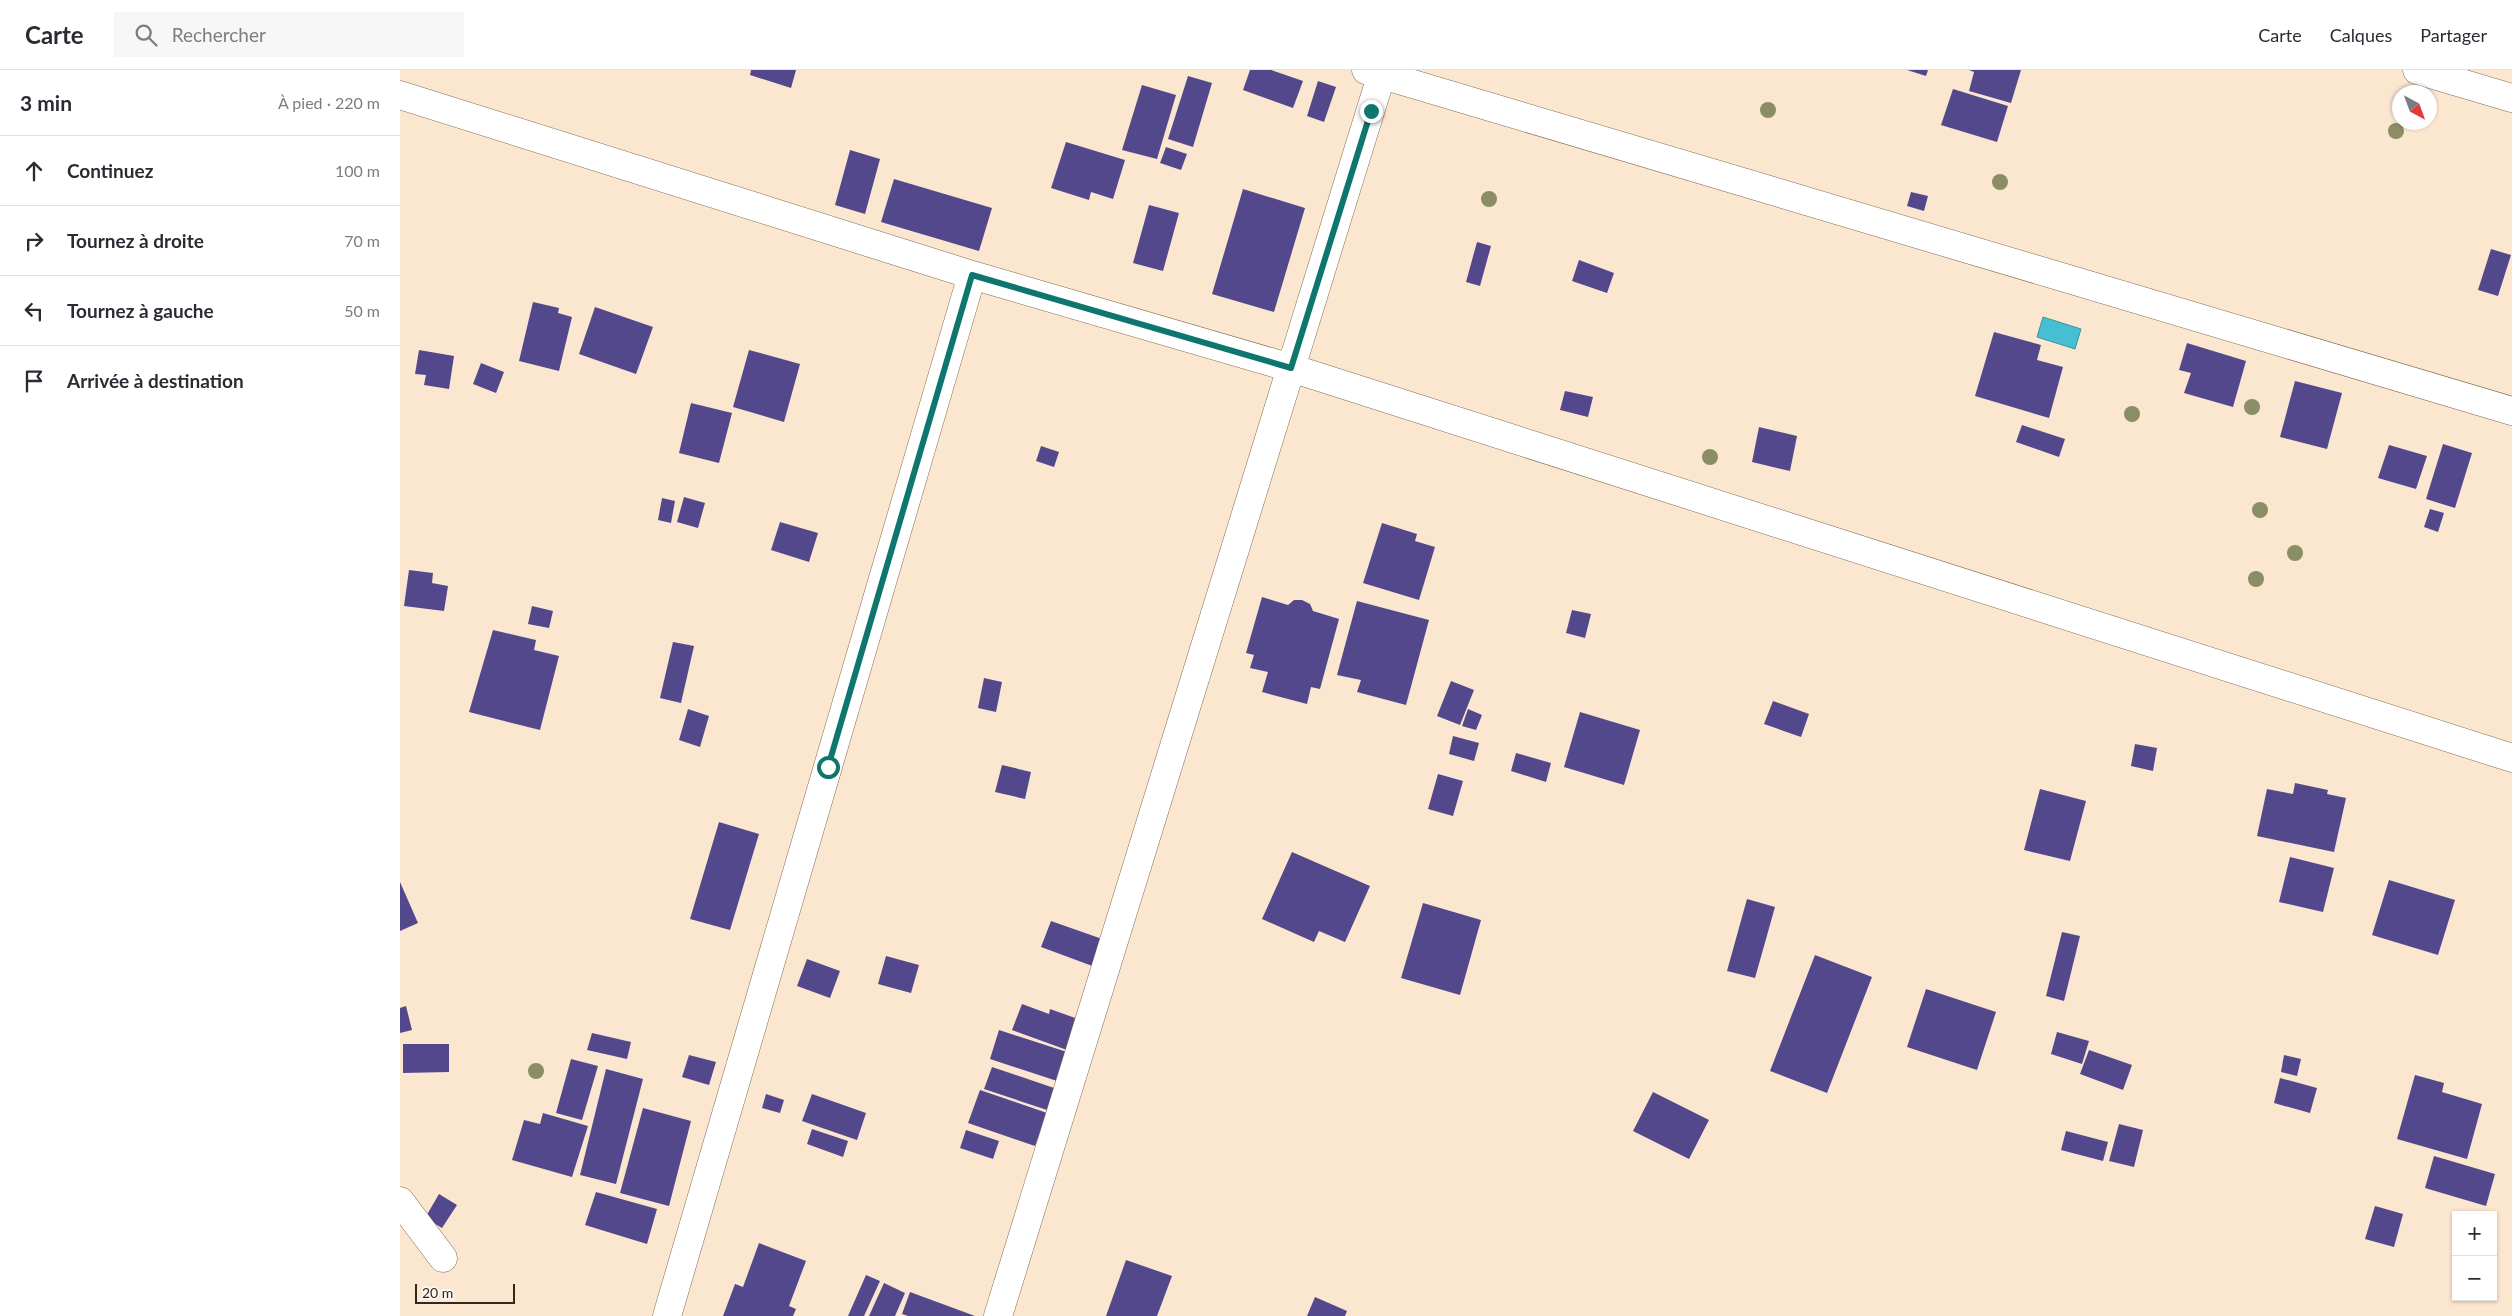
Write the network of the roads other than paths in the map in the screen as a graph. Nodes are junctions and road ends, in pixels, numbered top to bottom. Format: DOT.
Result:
graph roads {
  1 [pos="2417,70"];
  2 [pos="1376,72"];
  3 [pos="400,95"];
  4 [pos="2512,98"];
  5 [pos="972,275"];
  6 [pos="1291,368"];
  7 [pos="2512,411"];
  8 [pos="2512,758"];
  9 [pos="400,1201"];
  10 [pos="443,1258"];
  11 [pos="667,1316"];
  12 [pos="998,1316"];
  1 -- 4 [label="street"];
  2 -- 6 [label="street"];
  2 -- 7 [label="street"];
  3 -- 5 [label="street"];
  5 -- 6 [label="street"];
  5 -- 11 [label="street"];
  6 -- 8 [label="street"];
  6 -- 12 [label="street"];
  9 -- 10 [label="street"];
}
